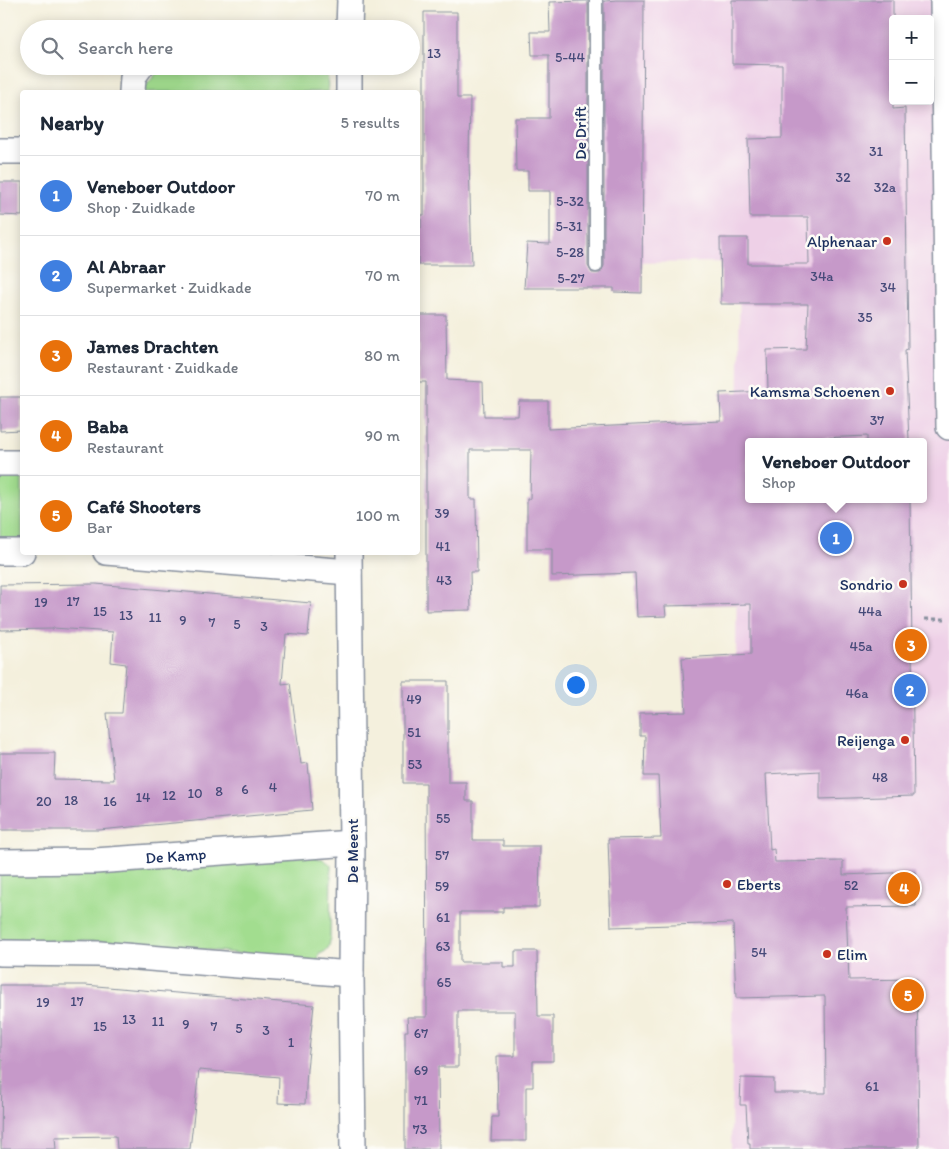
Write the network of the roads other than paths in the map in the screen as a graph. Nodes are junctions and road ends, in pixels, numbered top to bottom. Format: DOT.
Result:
graph roads {
  1 [pos="350,0"];
  2 [pos="596,0"];
  3 [pos="943,0"];
  4 [pos="349,20"];
  5 [pos="134,75"];
  6 [pos="349,75"];
  7 [pos="132,90"];
  8 [pos="350,90"];
  9 [pos="0,150"];
  10 [pos="20,151"];
  11 [pos="596,266"];
  12 [pos="949,427"];
  13 [pos="0,463"];
  14 [pos="20,463"];
  15 [pos="0,552"];
  16 [pos="20,552"];
  17 [pos="179,555"];
  18 [pos="349,562"];
  19 [pos="352,843"];
  20 [pos="0,862"];
  21 [pos="0,953"];
  22 [pos="351,974"];
  23 [pos="353,1149"];
  1 -- 4 [label="street"];
  2 -- 11 [label="lane, De Drift"];
  3 -- 12 [label="street"];
  5 -- 7 [label="street"];
  6 -- 8 [label="street"];
  9 -- 10 [label="street"];
  13 -- 14 [label="street"];
  15 -- 16 [label="street"];
  17 -- 18 [label="street"];
  18 -- 19 [label="street, De Meent"];
  19 -- 20 [label="street, De Kamp"];
  19 -- 22 [label="street, De Meent"];
  21 -- 22 [label="street"];
  22 -- 23 [label="street, De Meent"];
}
